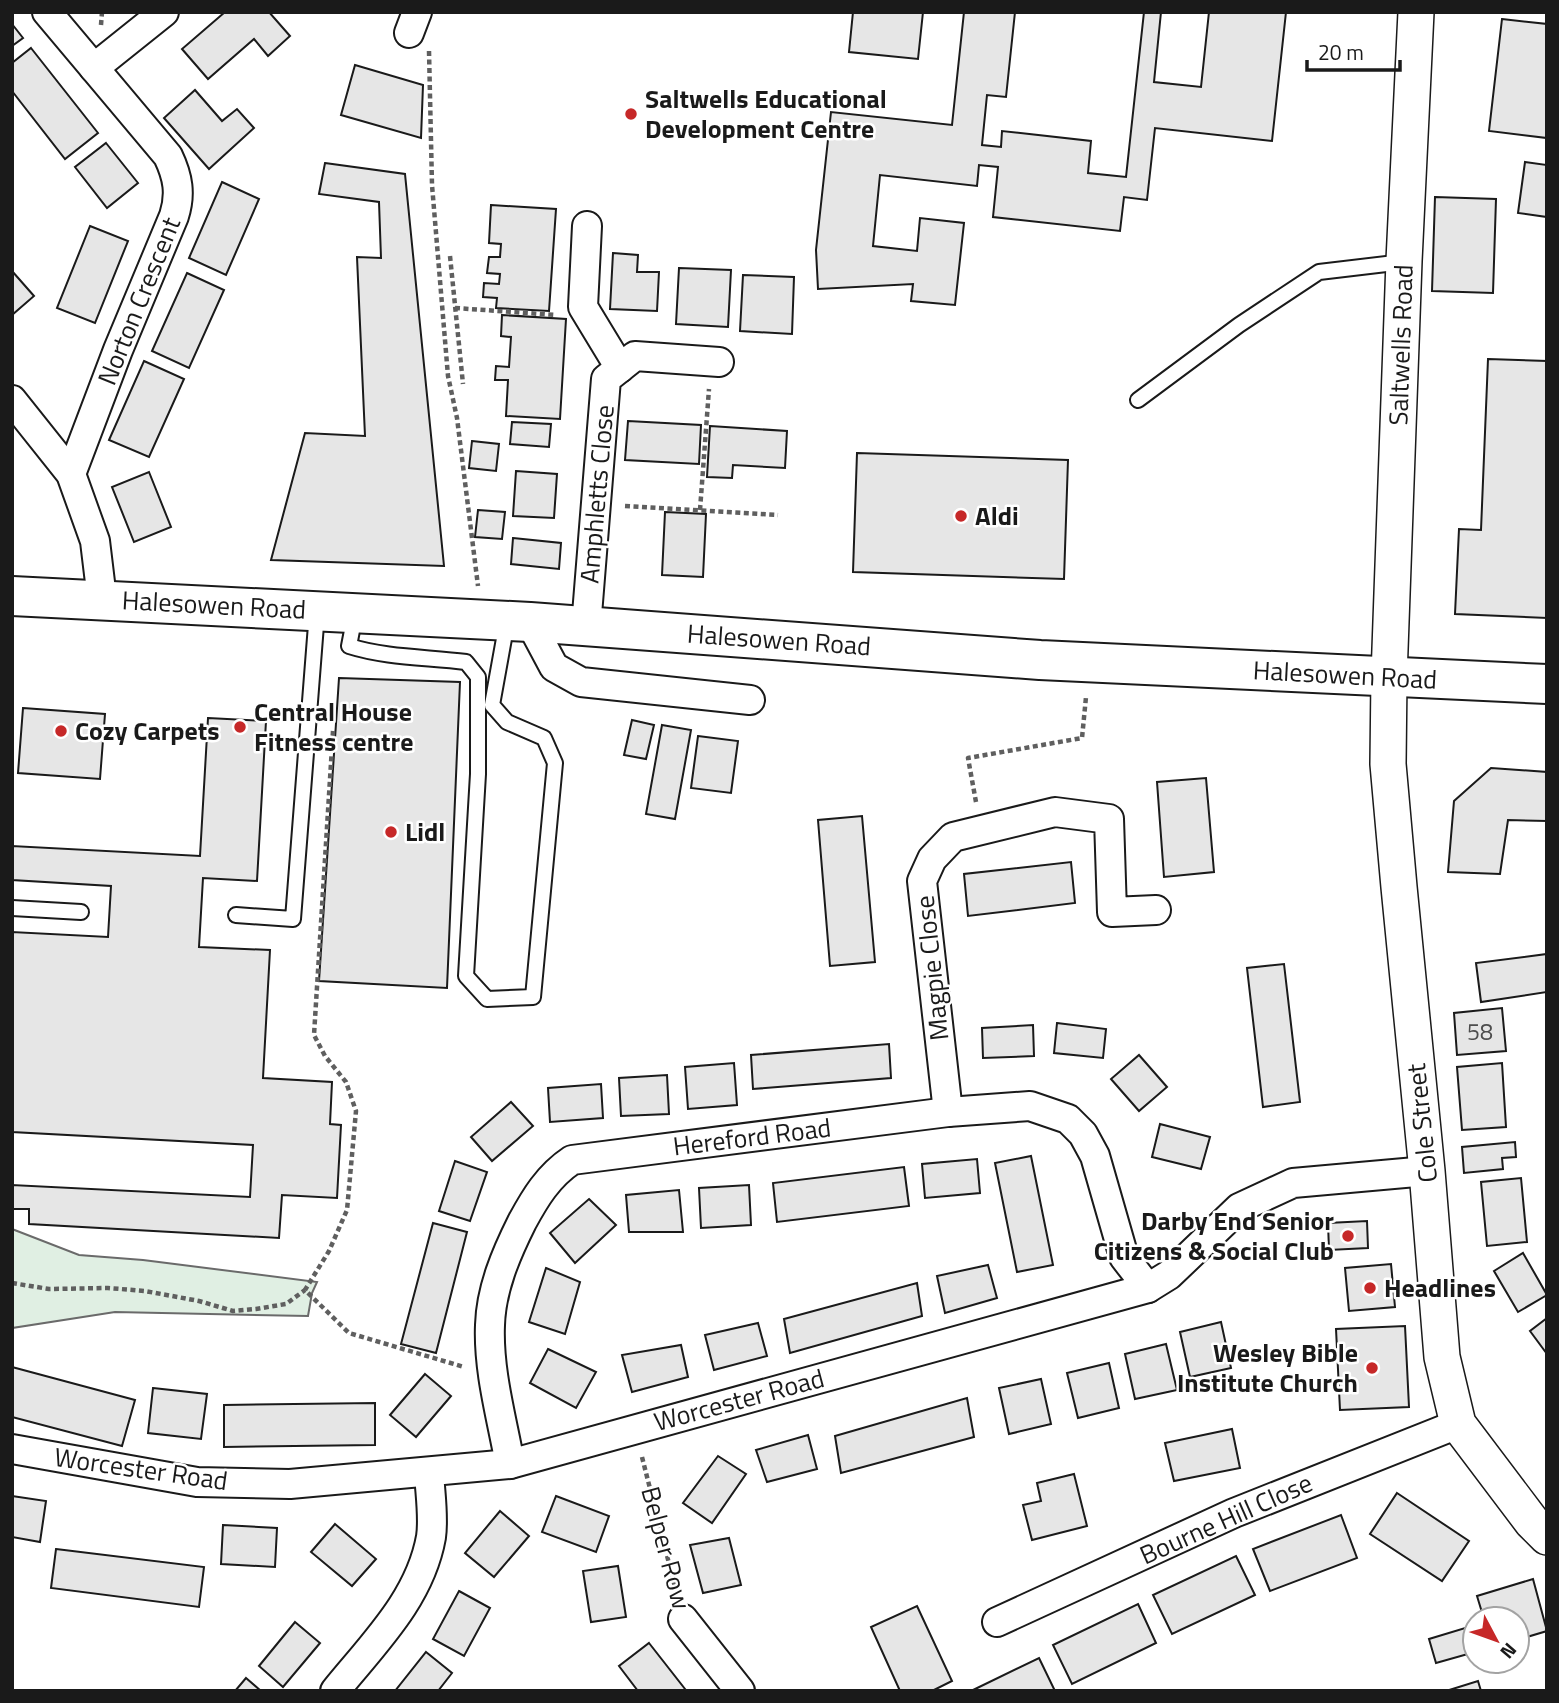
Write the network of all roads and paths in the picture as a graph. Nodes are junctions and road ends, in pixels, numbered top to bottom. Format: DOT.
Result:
graph roads {
  1 [pos="47,12"];
  2 [pos="164,12"];
  3 [pos="1416,12"];
  4 [pos="414,18"];
  5 [pos="94,68"];
  6 [pos="587,226"];
  7 [pos="450,256"];
  8 [pos="1404,261"];
  9 [pos="455,308"];
  10 [pos="590,317"];
  11 [pos="715,362"];
  12 [pos="620,368"];
  13 [pos="463,384"];
  14 [pos="12,400"];
  15 [pos="1138,400"];
  16 [pos="71,474"];
  17 [pos="596,505"];
  18 [pos="700,510"];
  19 [pos="778,515"];
  20 [pos="12,596"];
  21 [pos="102,599"];
  22 [pos="317,610"];
  23 [pos="356,612"];
  24 [pos="509,621"];
  25 [pos="586,627"];
  26 [pos="1091,662"];
  27 [pos="1389,677"];
  28 [pos="1547,684"];
  29 [pos="750,700"];
  30 [pos="334,721"];
  31 [pos="981,830"];
  32 [pos="12,908"];
  33 [pos="1156,910"];
  34 [pos="80,912"];
  35 [pos="236,915"];
  36 [pos="948,1112"];
  37 [pos="1427,1171"];
  38 [pos="12,1283"];
  39 [pos="1147,1288"];
  40 [pos="305,1290"];
  41 [pos="494,1376"];
  42 [pos="1458,1423"];
  43 [pos="635,1429"];
  44 [pos="12,1450"];
  45 [pos="510,1464"];
  46 [pos="429,1472"];
  47 [pos="1547,1537"];
  48 [pos="683,1619"];
  49 [pos="997,1622"];
  50 [pos="335,1691"];
  51 [pos="740,1691"];
  1 -- 5 [label="street, Norton Crescent"];
  2 -- 5 [label="street"];
  3 -- 8 [label="street, Saltwells Road"];
  4 -- 24 [label="path"];
  5 -- 16 [label="street, Norton Crescent"];
  6 -- 10 [label="street, Amphletts Close"];
  7 -- 9 [label="path"];
  8 -- 15 [label="lane"];
  8 -- 27 [label="street, Saltwells Road"];
  9 -- 10 [label="path"];
  9 -- 13 [label="path"];
  10 -- 12 [label="street, Amphletts Close"];
  11 -- 12 [label="street, Amphletts Close"];
  11 -- 18 [label="path"];
  12 -- 17 [label="street, Amphletts Close"];
  14 -- 16 [label="street"];
  16 -- 21 [label="street"];
  17 -- 18 [label="path"];
  17 -- 25 [label="street, Amphletts Close"];
  18 -- 19 [label="path"];
  20 -- 21 [label="main road, Halesowen Road"];
  21 -- 22 [label="main road, Halesowen Road"];
  22 -- 23 [label="main road, Halesowen Road"];
  22 -- 35 [label="lane"];
  23 -- 24 [label="main road, Halesowen Road"];
  23 -- 24 [label="lane"];
  24 -- 25 [label="main road, Halesowen Road"];
  24 -- 29 [label="street"];
  25 -- 26 [label="main road, Halesowen Road"];
  26 -- 27 [label="main road, Halesowen Road"];
  26 -- 31 [label="path"];
  27 -- 28 [label="main road, Halesowen Road"];
  27 -- 37 [label="street, Cole Street"];
  30 -- 40 [label="path"];
  31 -- 33 [label="street, Magpie Close"];
  31 -- 36 [label="street, Magpie Close"];
  32 -- 34 [label="lane"];
  36 -- 39 [label="street, Hereford Road"];
  36 -- 41 [label="street, Hereford Road"];
  37 -- 39 [label="street, Worcester Road"];
  37 -- 42 [label="street, Cole Street"];
  38 -- 40 [label="path"];
  39 -- 43 [label="street, Worcester Road"];
  40 -- 41 [label="path"];
  41 -- 45 [label="street, Hereford Road"];
  42 -- 47 [label="street, Cole Street"];
  42 -- 49 [label="street, Bourne Hill Close"];
  43 -- 45 [label="street, Worcester Road"];
  43 -- 48 [label="path, Belper Row"];
  44 -- 46 [label="street, Worcester Road"];
  45 -- 46 [label="street, Worcester Road"];
  46 -- 50 [label="street"];
  48 -- 51 [label="street, Belper Row"];
}
